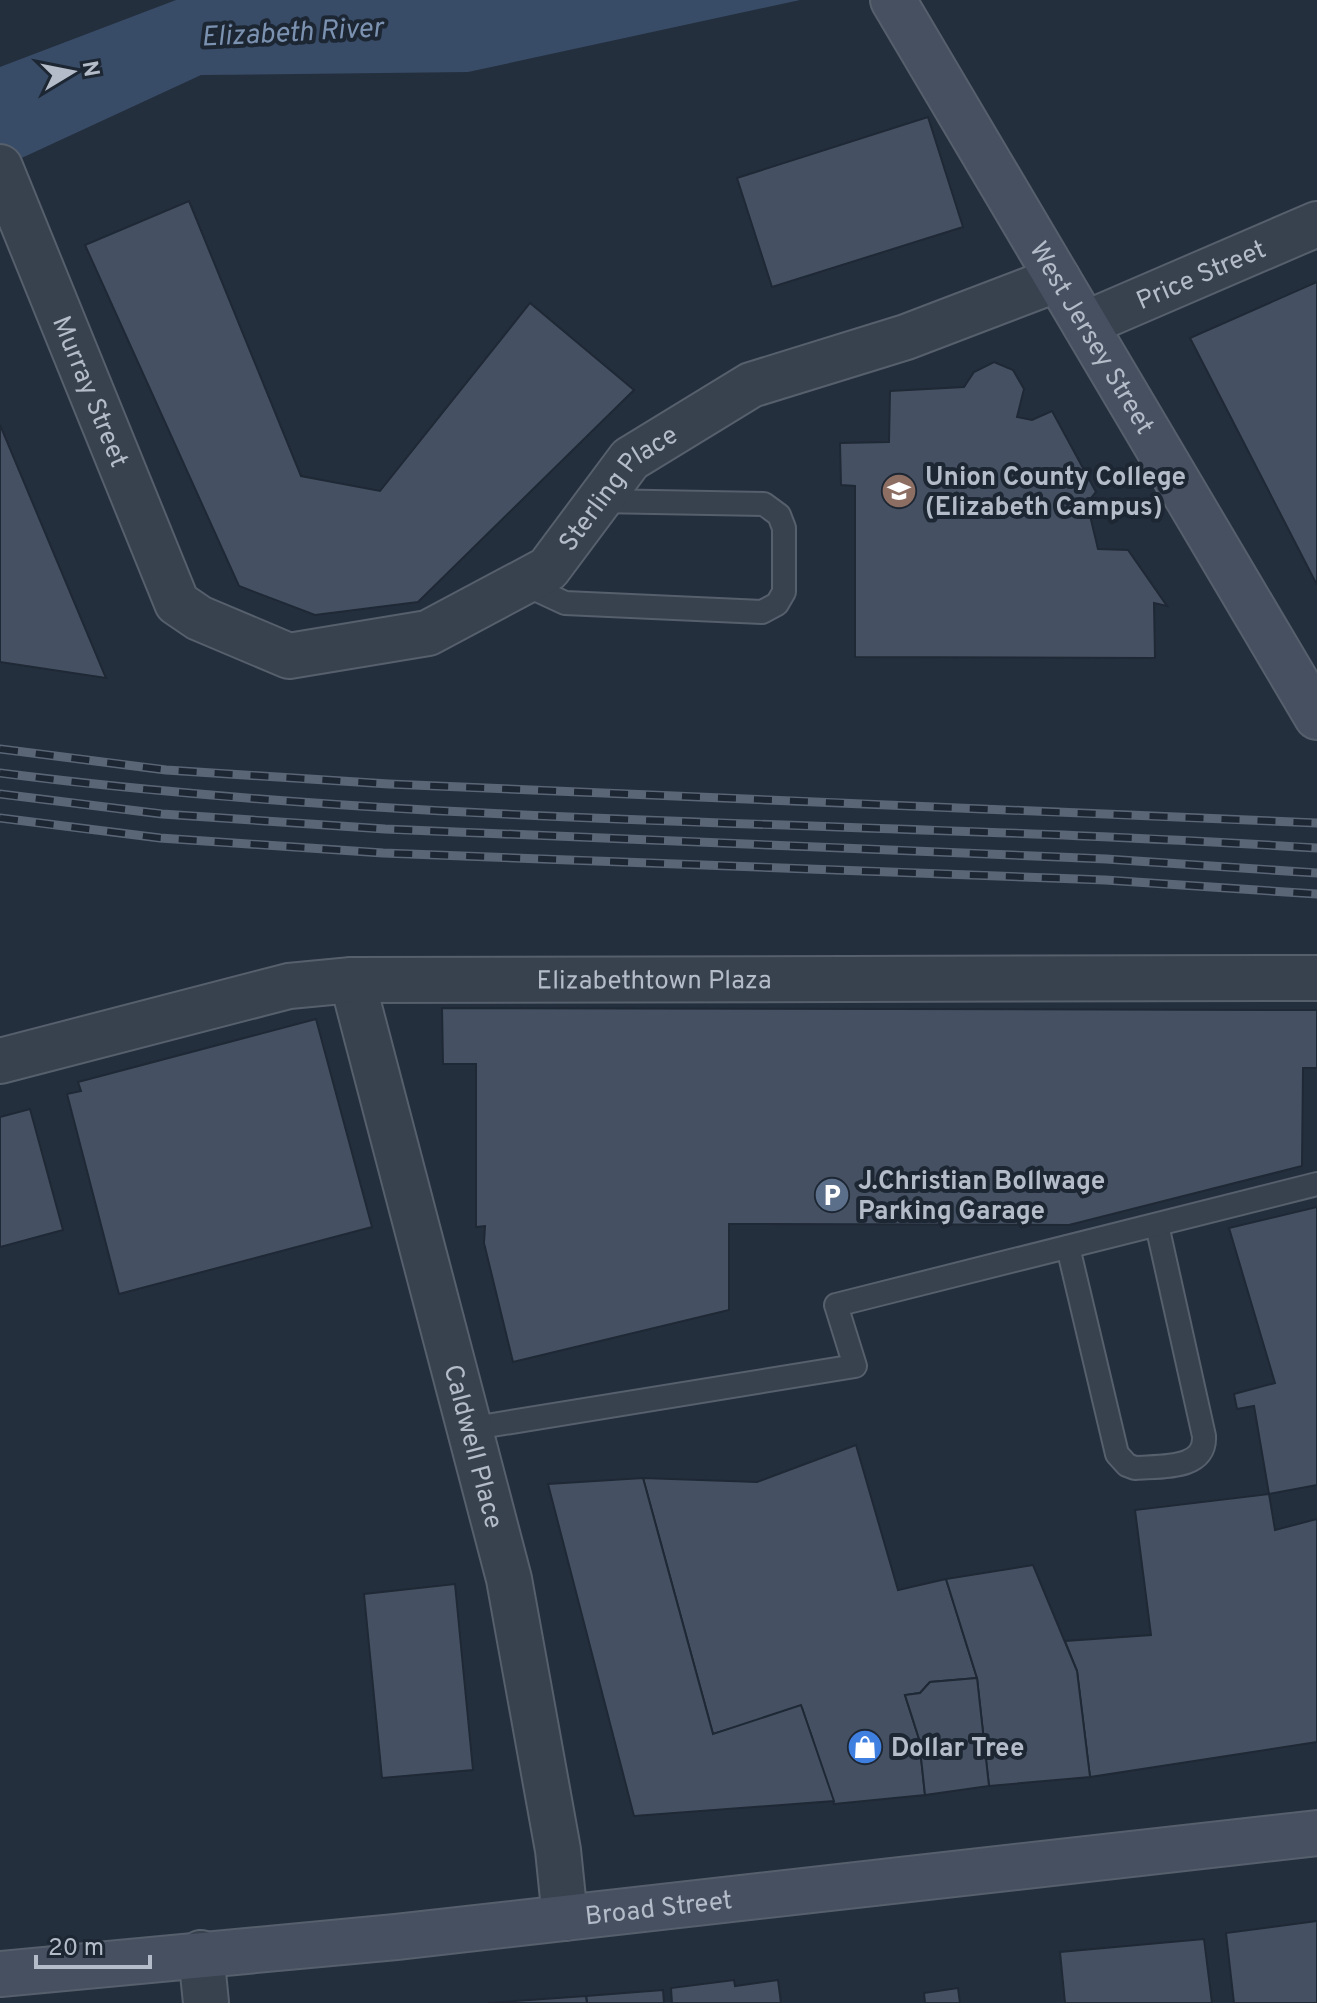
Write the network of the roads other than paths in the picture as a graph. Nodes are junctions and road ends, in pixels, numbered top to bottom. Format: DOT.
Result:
graph roads {
  1 [pos="893,0"];
  2 [pos="1,168"];
  3 [pos="1317,224"];
  4 [pos="1058,279"];
  5 [pos="1085,324"];
  6 [pos="599,501"];
  7 [pos="522,583"];
  8 [pos="188,610"];
  9 [pos="1317,717"];
  10 [pos="1317,978"];
  11 [pos="352,980"];
  12 [pos="0,1061"];
  13 [pos="1317,1184"];
  14 [pos="1157,1225"];
  15 [pos="1068,1247"];
  16 [pos="468,1429"];
  17 [pos="1317,1833"];
  18 [pos="565,1918"];
  19 [pos="201,1953"];
  20 [pos="0,1974"];
  21 [pos="206,2003"];
  1 -- 4 [label="street, West Jersey Street"];
  2 -- 8 [label="street, Murray Street"];
  3 -- 5 [label="street, Price Street"];
  4 -- 5 [label="street, West Jersey Street"];
  4 -- 6 [label="street, Sterling Place"];
  5 -- 9 [label="street, West Jersey Street"];
  6 -- 7 [label="street, Sterling Place"];
  6 -- 7 [label="lane"];
  7 -- 8 [label="street, Sterling Place"];
  10 -- 11 [label="street, Elizabethtown Plaza"];
  11 -- 12 [label="street, Elizabethtown Plaza"];
  11 -- 16 [label="street, Caldwell Place"];
  13 -- 14 [label="lane"];
  14 -- 15 [label="lane"];
  14 -- 15 [label="lane"];
  15 -- 16 [label="lane"];
  16 -- 18 [label="street, Caldwell Place"];
  17 -- 18 [label="street, Broad Street"];
  18 -- 19 [label="street, Broad Street"];
  19 -- 20 [label="street, Broad Street"];
  19 -- 21 [label="street"];
}
